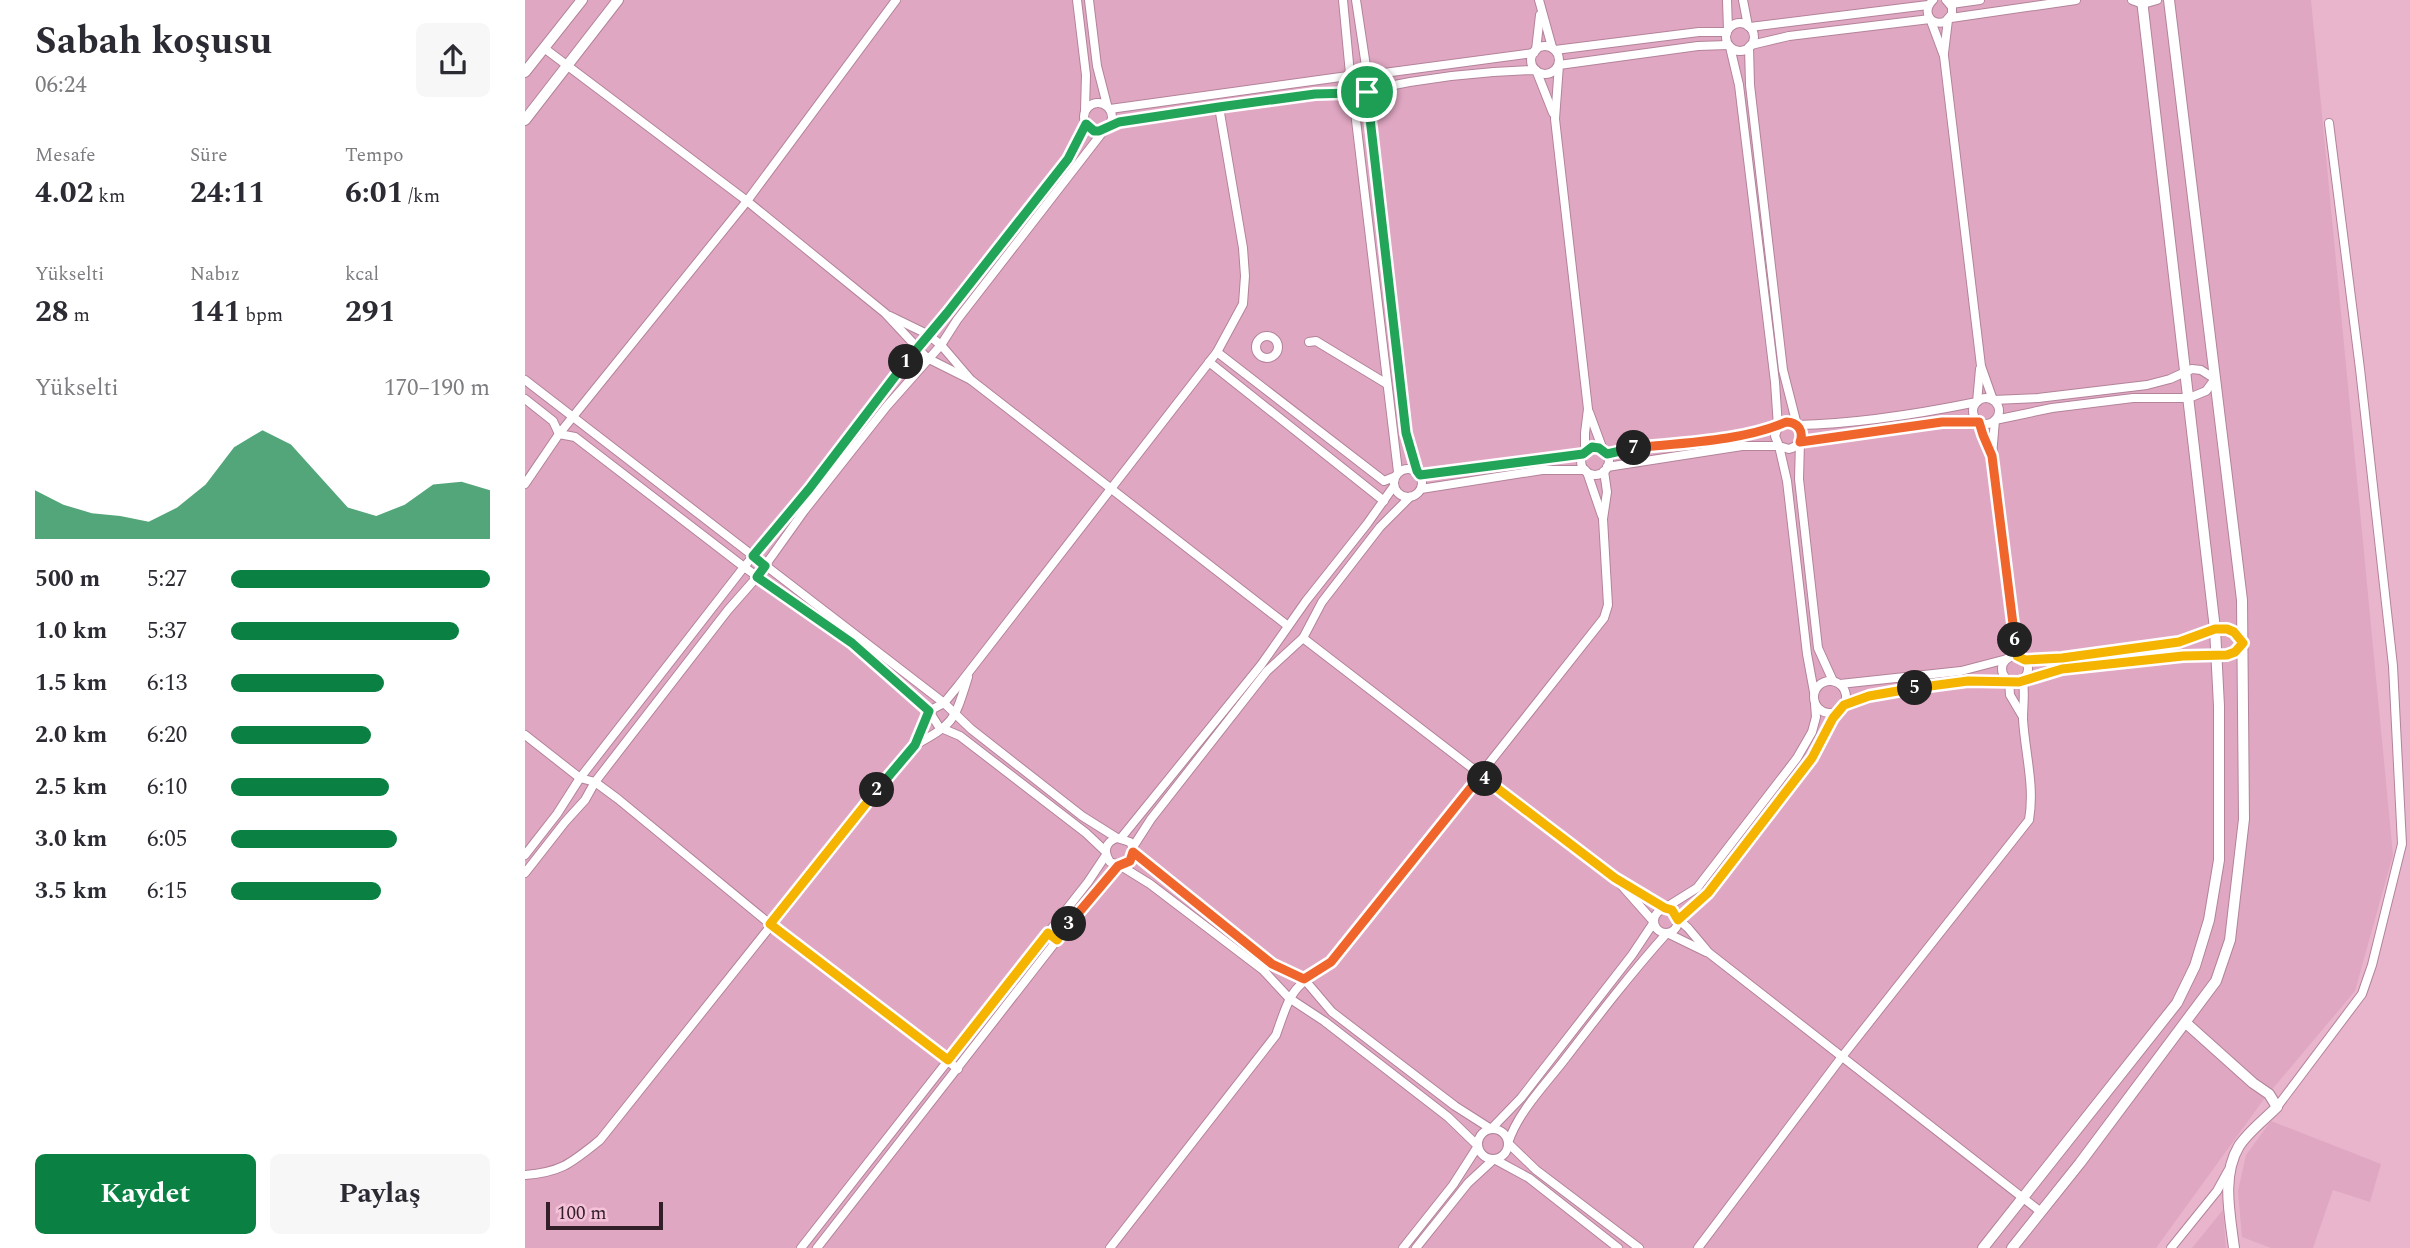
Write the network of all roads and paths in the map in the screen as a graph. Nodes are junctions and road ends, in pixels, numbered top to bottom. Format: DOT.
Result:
graph roads {
  1 [pos="582,0"];
  2 [pos="618,0"];
  3 [pos="896,0"];
  4 [pos="1077,0"];
  5 [pos="1089,0"];
  6 [pos="1343,0"];
  7 [pos="1356,0"];
  8 [pos="1539,0"];
  9 [pos="1727,0"];
  10 [pos="1743,0"];
  11 [pos="1979,0"];
  12 [pos="2076,0"];
  13 [pos="2157,0"];
  14 [pos="2169,0"];
  15 [pos="1948,1"];
  16 [pos="2139,1"];
  17 [pos="1930,2"];
  18 [pos="1540,12"];
  19 [pos="1949,19"];
  20 [pos="1931,20"];
  21 [pos="1749,27"];
  22 [pos="1727,30"];
  23 [pos="1729,46"];
  24 [pos="1750,46"];
  25 [pos="544,48"];
  26 [pos="1554,49"];
  27 [pos="1535,51"];
  28 [pos="1944,55"];
  29 [pos="1559,65"];
  30 [pos="567,66"];
  31 [pos="1536,70"];
  32 [pos="525,72"];
  33 [pos="1368,74"];
  34 [pos="1349,75"];
  35 [pos="1369,91"];
  36 [pos="1352,94"];
  37 [pos="1109,107"];
  38 [pos="1219,107"];
  39 [pos="1753,109"];
  40 [pos="1085,110"];
  41 [pos="1742,110"];
  42 [pos="1555,119"];
  43 [pos="525,120"];
  44 [pos="2329,123"];
  45 [pos="1086,124"];
  46 [pos="1107,128"];
  47 [pos="1762,189"];
  48 [pos="1752,190"];
  49 [pos="1379,197"];
  50 [pos="1366,199"];
  51 [pos="747,201"];
  52 [pos="1770,257"];
  53 [pos="1760,259"];
  54 [pos="885,313"];
  55 [pos="927,334"];
  56 [pos="1309,342"];
  57 [pos="941,345"];
  58 [pos="917,346"];
  59 [pos="1217,352"];
  60 [pos="927,358"];
  61 [pos="1778,361"];
  62 [pos="1209,362"];
  63 [pos="1981,366"];
  64 [pos="2186,371"];
  65 [pos="2215,379"];
  66 [pos="525,380"];
  67 [pos="971,380"];
  68 [pos="1387,384"];
  69 [pos="525,398"];
  70 [pos="2189,398"];
  71 [pos="1993,400"];
  72 [pos="1977,402"];
  73 [pos="1588,410"];
  74 [pos="575,417"];
  75 [pos="1995,420"];
  76 [pos="1979,422"];
  77 [pos="1797,425"];
  78 [pos="1778,427"];
  79 [pos="559,434"];
  80 [pos="1800,442"];
  81 [pos="1779,446"];
  82 [pos="1605,452"];
  83 [pos="1584,453"];
  84 [pos="1992,456"];
  85 [pos="1605,469"];
  86 [pos="1586,471"];
  87 [pos="1418,473"];
  88 [pos="1395,478"];
  89 [pos="525,484"];
  90 [pos="660,486"];
  91 [pos="1111,489"];
  92 [pos="1421,489"];
  93 [pos="653,495"];
  94 [pos="1410,497"];
  95 [pos="1384,501"];
  96 [pos="1603,519"];
  97 [pos="753,556"];
  98 [pos="765,566"];
  99 [pos="744,567"];
  100 [pos="757,577"];
  101 [pos="1288,626"];
  102 [pos="2215,629"];
  103 [pos="1303,638"];
  104 [pos="2243,643"];
  105 [pos="2217,656"];
  106 [pos="2021,658"];
  107 [pos="2007,659"];
  108 [pos="969,672"];
  109 [pos="1898,677"];
  110 [pos="2023,680"];
  111 [pos="2009,681"];
  112 [pos="1836,682"];
  113 [pos="1899,690"];
  114 [pos="1814,692"];
  115 [pos="944,703"];
  116 [pos="1815,704"];
  117 [pos="1842,707"];
  118 [pos="929,711"];
  119 [pos="1223,711"];
  120 [pos="956,714"];
  121 [pos="1231,717"];
  122 [pos="2023,718"];
  123 [pos="944,729"];
  124 [pos="525,734"];
  125 [pos="915,745"];
  126 [pos="1024,770"];
  127 [pos="1481,775"];
  128 [pos="580,778"];
  129 [pos="1017,780"];
  130 [pos="595,782"];
  131 [pos="1119,838"];
  132 [pos="1133,850"];
  133 [pos="1105,853"];
  134 [pos="525,855"];
  135 [pos="1120,866"];
  136 [pos="525,873"];
  137 [pos="1615,878"];
  138 [pos="1665,908"];
  139 [pos="1678,920"];
  140 [pos="1654,922"];
  141 [pos="770,924"];
  142 [pos="1048,933"];
  143 [pos="1667,933"];
  144 [pos="1057,940"];
  145 [pos="1709,953"];
  146 [pos="1304,979"];
  147 [pos="1289,998"];
  148 [pos="2186,1023"];
  149 [pos="1841,1058"];
  150 [pos="948,1060"];
  151 [pos="958,1069"];
  152 [pos="2277,1107"];
  153 [pos="1491,1129"];
  154 [pos="1508,1143"];
  155 [pos="1478,1146"];
  156 [pos="1494,1159"];
  157 [pos="2231,1165"];
  158 [pos="525,1175"];
  159 [pos="2023,1197"];
  160 [pos="2041,1212"];
  161 [pos="809,1238"];
  162 [pos="819,1247"];
  163 [pos="801,1248"];
  164 [pos="1110,1248"];
  165 [pos="1403,1248"];
  166 [pos="1416,1248"];
  167 [pos="1618,1248"];
  168 [pos="1639,1248"];
  169 [pos="1698,1248"];
  170 [pos="1983,1248"];
  171 [pos="2013,1248"];
  172 [pos="2171,1248"];
  173 [pos="2234,1248"];
  1 -- 25 [label="street"];
  2 -- 30 [label="street"];
  3 -- 51 [label="street"];
  4 -- 40 [label="street"];
  5 -- 37 [label="street"];
  6 -- 34 [label="street"];
  7 -- 33 [label="street"];
  8 -- 18 [label="street"];
  9 -- 22 [label="street"];
  10 -- 21 [label="street"];
  11 -- 15 [label="street"];
  12 -- 19 [label="street"];
  13 -- 16 [label="street"];
  14 -- 65 [label="street"];
  15 -- 19 [label="street"];
  16 -- 64 [label="street"];
  17 -- 20 [label="street"];
  17 -- 21 [label="street"];
  18 -- 26 [label="street"];
  18 -- 27 [label="street"];
  19 -- 20 [label="street"];
  19 -- 28 [label="street"];
  20 -- 24 [label="street"];
  20 -- 28 [label="street"];
  21 -- 22 [label="street"];
  21 -- 24 [label="street"];
  22 -- 23 [label="street"];
  22 -- 26 [label="street"];
  23 -- 24 [label="street"];
  23 -- 29 [label="street"];
  23 -- 41 [label="street"];
  24 -- 39 [label="street"];
  25 -- 30 [label="street"];
  25 -- 32 [label="street"];
  26 -- 27 [label="street"];
  26 -- 29 [label="street"];
  27 -- 31 [label="street"];
  27 -- 33 [label="street"];
  28 -- 63 [label="street"];
  29 -- 31 [label="street"];
  29 -- 42 [label="street"];
  30 -- 43 [label="street"];
  30 -- 51 [label="street"];
  31 -- 35 [label="street"];
  31 -- 42 [label="street"];
  33 -- 34 [label="street"];
  33 -- 35 [label="street"];
  34 -- 36 [label="street"];
  34 -- 37 [label="street"];
  35 -- 36 [label="street"];
  35 -- 49 [label="street"];
  36 -- 38 [label="street"];
  36 -- 50 [label="street"];
  37 -- 40 [label="street"];
  37 -- 46 [label="street"];
  38 -- 46 [label="street"];
  38 -- 59 [label="street"];
  39 -- 41 [label="street"];
  39 -- 47 [label="street"];
  40 -- 45 [label="street"];
  41 -- 48 [label="street"];
  42 -- 73 [label="street"];
  44 -- 152 [label="street"];
  45 -- 46 [label="street"];
  45 -- 55 [label="street"];
  46 -- 57 [label="street"];
  47 -- 48 [label="street"];
  47 -- 52 [label="street"];
  48 -- 53 [label="street"];
  49 -- 50 [label="street"];
  49 -- 87 [label="street"];
  50 -- 68 [label="street"];
  51 -- 54 [label="street"];
  51 -- 74 [label="street"];
  52 -- 53 [label="street"];
  52 -- 61 [label="street"];
  53 -- 61 [label="street"];
  54 -- 55 [label="street"];
  54 -- 58 [label="street"];
  55 -- 57 [label="street"];
  55 -- 58 [label="street"];
  56 -- 68 [label="street"];
  57 -- 60 [label="street"];
  57 -- 67 [label="street"];
  58 -- 60 [label="street"];
  58 -- 97 [label="street"];
  59 -- 62 [label="street"];
  59 -- 88 [label="street"];
  60 -- 67 [label="street"];
  60 -- 98 [label="street"];
  61 -- 77 [label="street"];
  61 -- 78 [label="street"];
  62 -- 91 [label="street"];
  62 -- 95 [label="street"];
  63 -- 71 [label="street"];
  63 -- 72 [label="street"];
  64 -- 65 [label="street"];
  64 -- 70 [label="street"];
  64 -- 71 [label="street"];
  65 -- 70 [label="street"];
  65 -- 104 [label="street"];
  66 -- 74 [label="street"];
  67 -- 91 [label="street"];
  68 -- 88 [label="street"];
  69 -- 79 [label="street"];
  70 -- 75 [label="street"];
  70 -- 102 [label="street"];
  71 -- 72 [label="street"];
  71 -- 75 [label="street"];
  72 -- 76 [label="street"];
  72 -- 77 [label="street"];
  73 -- 82 [label="street"];
  73 -- 83 [label="street"];
  74 -- 79 [label="street"];
  74 -- 90 [label="street"];
  75 -- 76 [label="street"];
  75 -- 84 [label="street"];
  76 -- 80 [label="street"];
  76 -- 84 [label="street"];
  77 -- 78 [label="street"];
  77 -- 80 [label="street"];
  78 -- 81 [label="street"];
  78 -- 82 [label="street"];
  79 -- 89 [label="street"];
  79 -- 93 [label="street"];
  80 -- 81 [label="street"];
  80 -- 112 [label="street"];
  81 -- 85 [label="street"];
  81 -- 114 [label="street"];
  82 -- 83 [label="street"];
  82 -- 85 [label="street"];
  83 -- 86 [label="street"];
  83 -- 87 [label="street"];
  84 -- 106 [label="street"];
  85 -- 86 [label="street"];
  85 -- 96 [label="street"];
  86 -- 92 [label="street"];
  86 -- 96 [label="street"];
  87 -- 88 [label="street"];
  87 -- 92 [label="street"];
  88 -- 94 [label="street"];
  88 -- 95 [label="street"];
  90 -- 93 [label="street"];
  90 -- 97 [label="street"];
  91 -- 101 [label="street"];
  91 -- 108 [label="street"];
  92 -- 94 [label="street"];
  93 -- 99 [label="street"];
  94 -- 103 [label="street"];
  95 -- 101 [label="street"];
  96 -- 127 [label="street"];
  97 -- 98 [label="street"];
  97 -- 99 [label="street"];
  98 -- 100 [label="street"];
  98 -- 115 [label="street"];
  99 -- 100 [label="street"];
  99 -- 128 [label="street"];
  100 -- 118 [label="street"];
  100 -- 130 [label="street"];
  101 -- 119 [label="street"];
  102 -- 104 [label="street"];
  102 -- 105 [label="street"];
  102 -- 106 [label="street"];
  103 -- 121 [label="street"];
  103 -- 127 [label="street"];
  104 -- 105 [label="street"];
  104 -- 148 [label="street"];
  105 -- 110 [label="street"];
  105 -- 159 [label="street"];
  106 -- 107 [label="street"];
  106 -- 110 [label="street"];
  107 -- 109 [label="street"];
  107 -- 111 [label="street"];
  108 -- 115 [label="street"];
  108 -- 120 [label="street"];
  109 -- 112 [label="street"];
  109 -- 113 [label="street"];
  110 -- 111 [label="street"];
  110 -- 122 [label="street"];
  111 -- 113 [label="street"];
  111 -- 122 [label="street"];
  112 -- 114 [label="street"];
  112 -- 117 [label="street"];
  113 -- 117 [label="street"];
  114 -- 116 [label="street"];
  115 -- 118 [label="street"];
  115 -- 120 [label="street"];
  116 -- 117 [label="street"];
  116 -- 138 [label="street"];
  117 -- 139 [label="street"];
  118 -- 123 [label="street"];
  118 -- 125 [label="street"];
  119 -- 121 [label="street"];
  119 -- 131 [label="street"];
  120 -- 123 [label="street"];
  120 -- 126 [label="street"];
  121 -- 132 [label="street"];
  122 -- 149 [label="street"];
  123 -- 125 [label="street"];
  123 -- 129 [label="street"];
  124 -- 128 [label="street"];
  125 -- 141 [label="street"];
  126 -- 129 [label="street"];
  126 -- 131 [label="street"];
  127 -- 137 [label="street"];
  127 -- 146 [label="street"];
  128 -- 130 [label="street"];
  128 -- 134 [label="street"];
  129 -- 133 [label="street"];
  130 -- 136 [label="street"];
  130 -- 141 [label="street"];
  131 -- 132 [label="street"];
  131 -- 133 [label="street"];
  132 -- 135 [label="street"];
  132 -- 146 [label="street"];
  133 -- 135 [label="street"];
  133 -- 142 [label="street"];
  135 -- 144 [label="street"];
  135 -- 147 [label="street"];
  137 -- 138 [label="street"];
  137 -- 140 [label="street"];
  138 -- 139 [label="street"];
  138 -- 140 [label="street"];
  139 -- 143 [label="street"];
  139 -- 145 [label="street"];
  140 -- 143 [label="street"];
  140 -- 153 [label="street"];
  141 -- 150 [label="street"];
  141 -- 158 [label="street"];
  142 -- 144 [label="street"];
  142 -- 150 [label="street"];
  143 -- 145 [label="street"];
  143 -- 154 [label="street"];
  144 -- 151 [label="street"];
  145 -- 149 [label="street"];
  146 -- 147 [label="street"];
  146 -- 153 [label="street"];
  147 -- 155 [label="street"];
  147 -- 164 [label="street"];
  148 -- 152 [label="street"];
  148 -- 160 [label="street"];
  149 -- 159 [label="street"];
  149 -- 169 [label="street"];
  150 -- 151 [label="street"];
  150 -- 161 [label="street"];
  151 -- 162 [label="street"];
  152 -- 157 [label="street"];
  153 -- 154 [label="street"];
  153 -- 155 [label="street"];
  154 -- 156 [label="street"];
  154 -- 168 [label="street"];
  155 -- 156 [label="street"];
  155 -- 165 [label="street"];
  156 -- 166 [label="street"];
  156 -- 167 [label="street"];
  157 -- 172 [label="street"];
  157 -- 173 [label="street"];
  159 -- 160 [label="street"];
  159 -- 170 [label="street"];
  160 -- 171 [label="street"];
  161 -- 162 [label="street"];
  161 -- 163 [label="street"];
}
